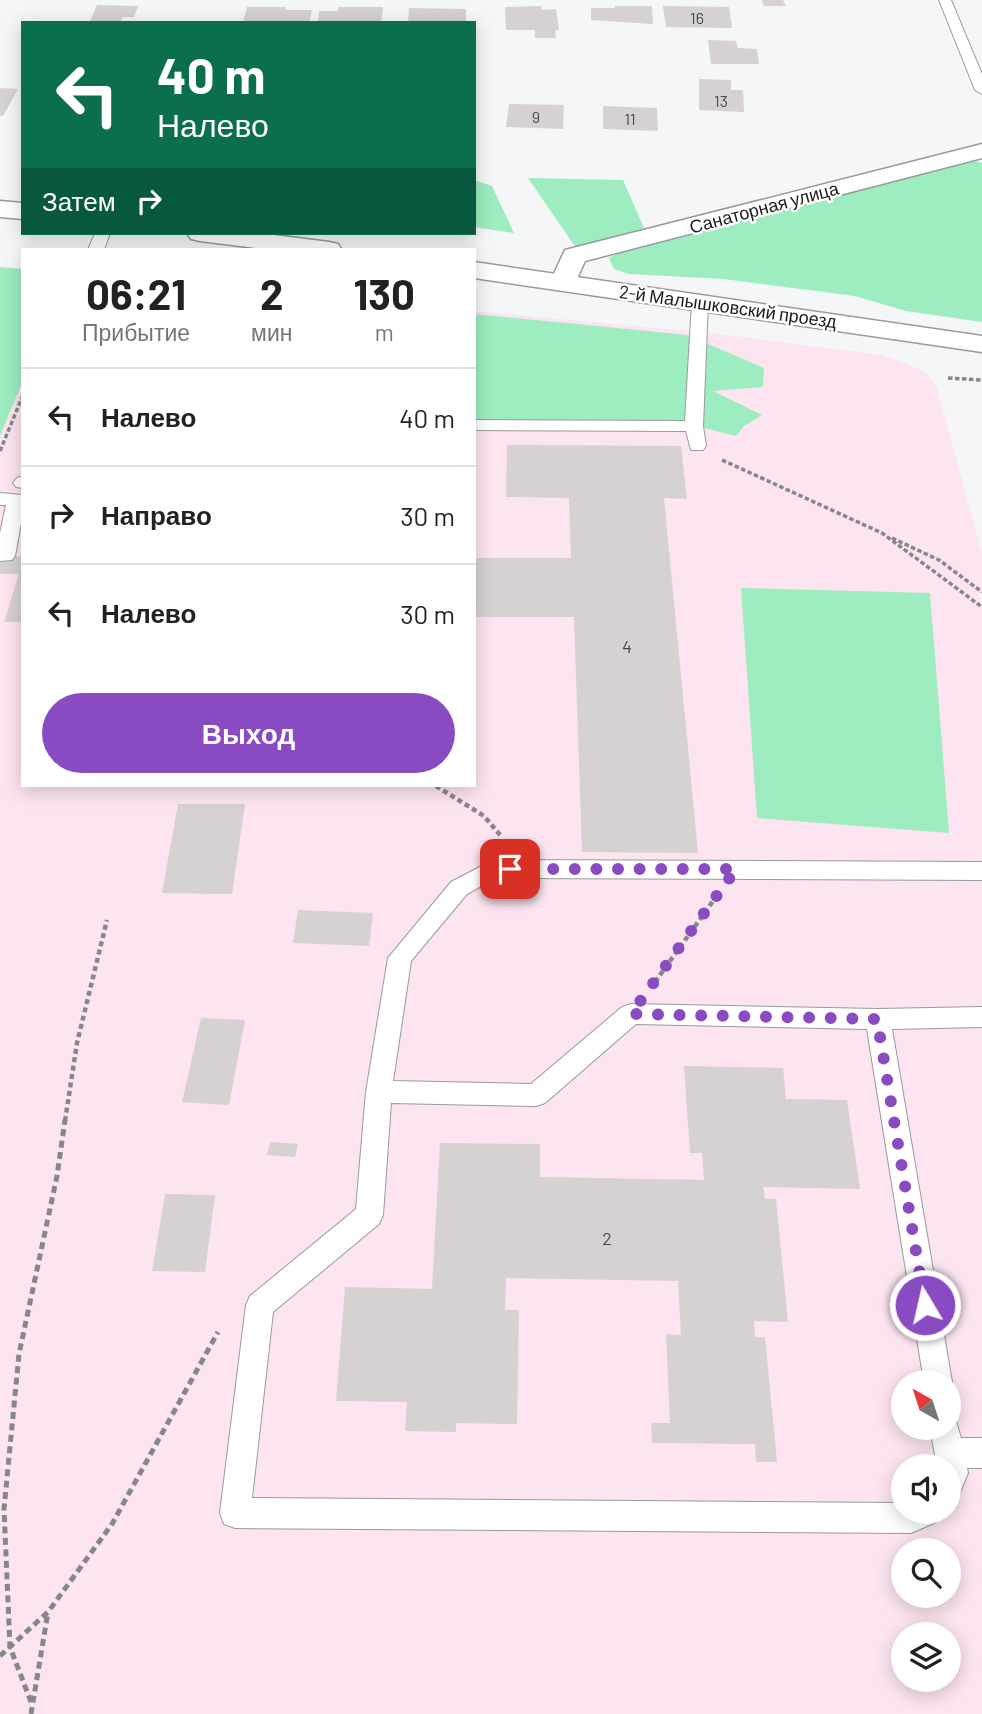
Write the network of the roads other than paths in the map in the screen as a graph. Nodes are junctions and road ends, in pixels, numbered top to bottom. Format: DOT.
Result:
graph roads {
  1 [pos="945,0"];
  2 [pos="982,90"];
  3 [pos="982,151"];
  4 [pos="0,209"];
  5 [pos="21,211"];
  6 [pos="215,235"];
  7 [pos="314,248"];
  8 [pos="476,270"];
  9 [pos="563,282"];
  10 [pos="700,302"];
  11 [pos="982,344"];
  12 [pos="476,425"];
  13 [pos="694,426"];
  14 [pos="696,446"];
  15 [pos="17,489"];
  16 [pos="5,556"];
  17 [pos="982,871"];
  18 [pos="982,1017"];
  19 [pos="877,1019"];
  20 [pos="379,1092"];
  21 [pos="936,1370"];
  22 [pos="947,1441"];
  23 [pos="982,1453"];
  24 [pos="891,1518"];
  1 -- 2 [label="lane"];
  3 -- 9 [label="street, Санаторная улица"];
  4 -- 5 [label="street"];
  6 -- 7 [label="street"];
  8 -- 9 [label="street, 2-й Малышковский проезд"];
  9 -- 10 [label="street, 2-й Малышковский проезд"];
  10 -- 11 [label="street, 2-й Малышковский проезд"];
  10 -- 13 [label="lane"];
  12 -- 13 [label="lane"];
  13 -- 14 [label="lane"];
  15 -- 16 [label="lane"];
  17 -- 20 [label="lane"];
  18 -- 19 [label="lane"];
  19 -- 20 [label="lane"];
  19 -- 21 [label="lane"];
  20 -- 24 [label="lane"];
  22 -- 23 [label="lane"];
}
